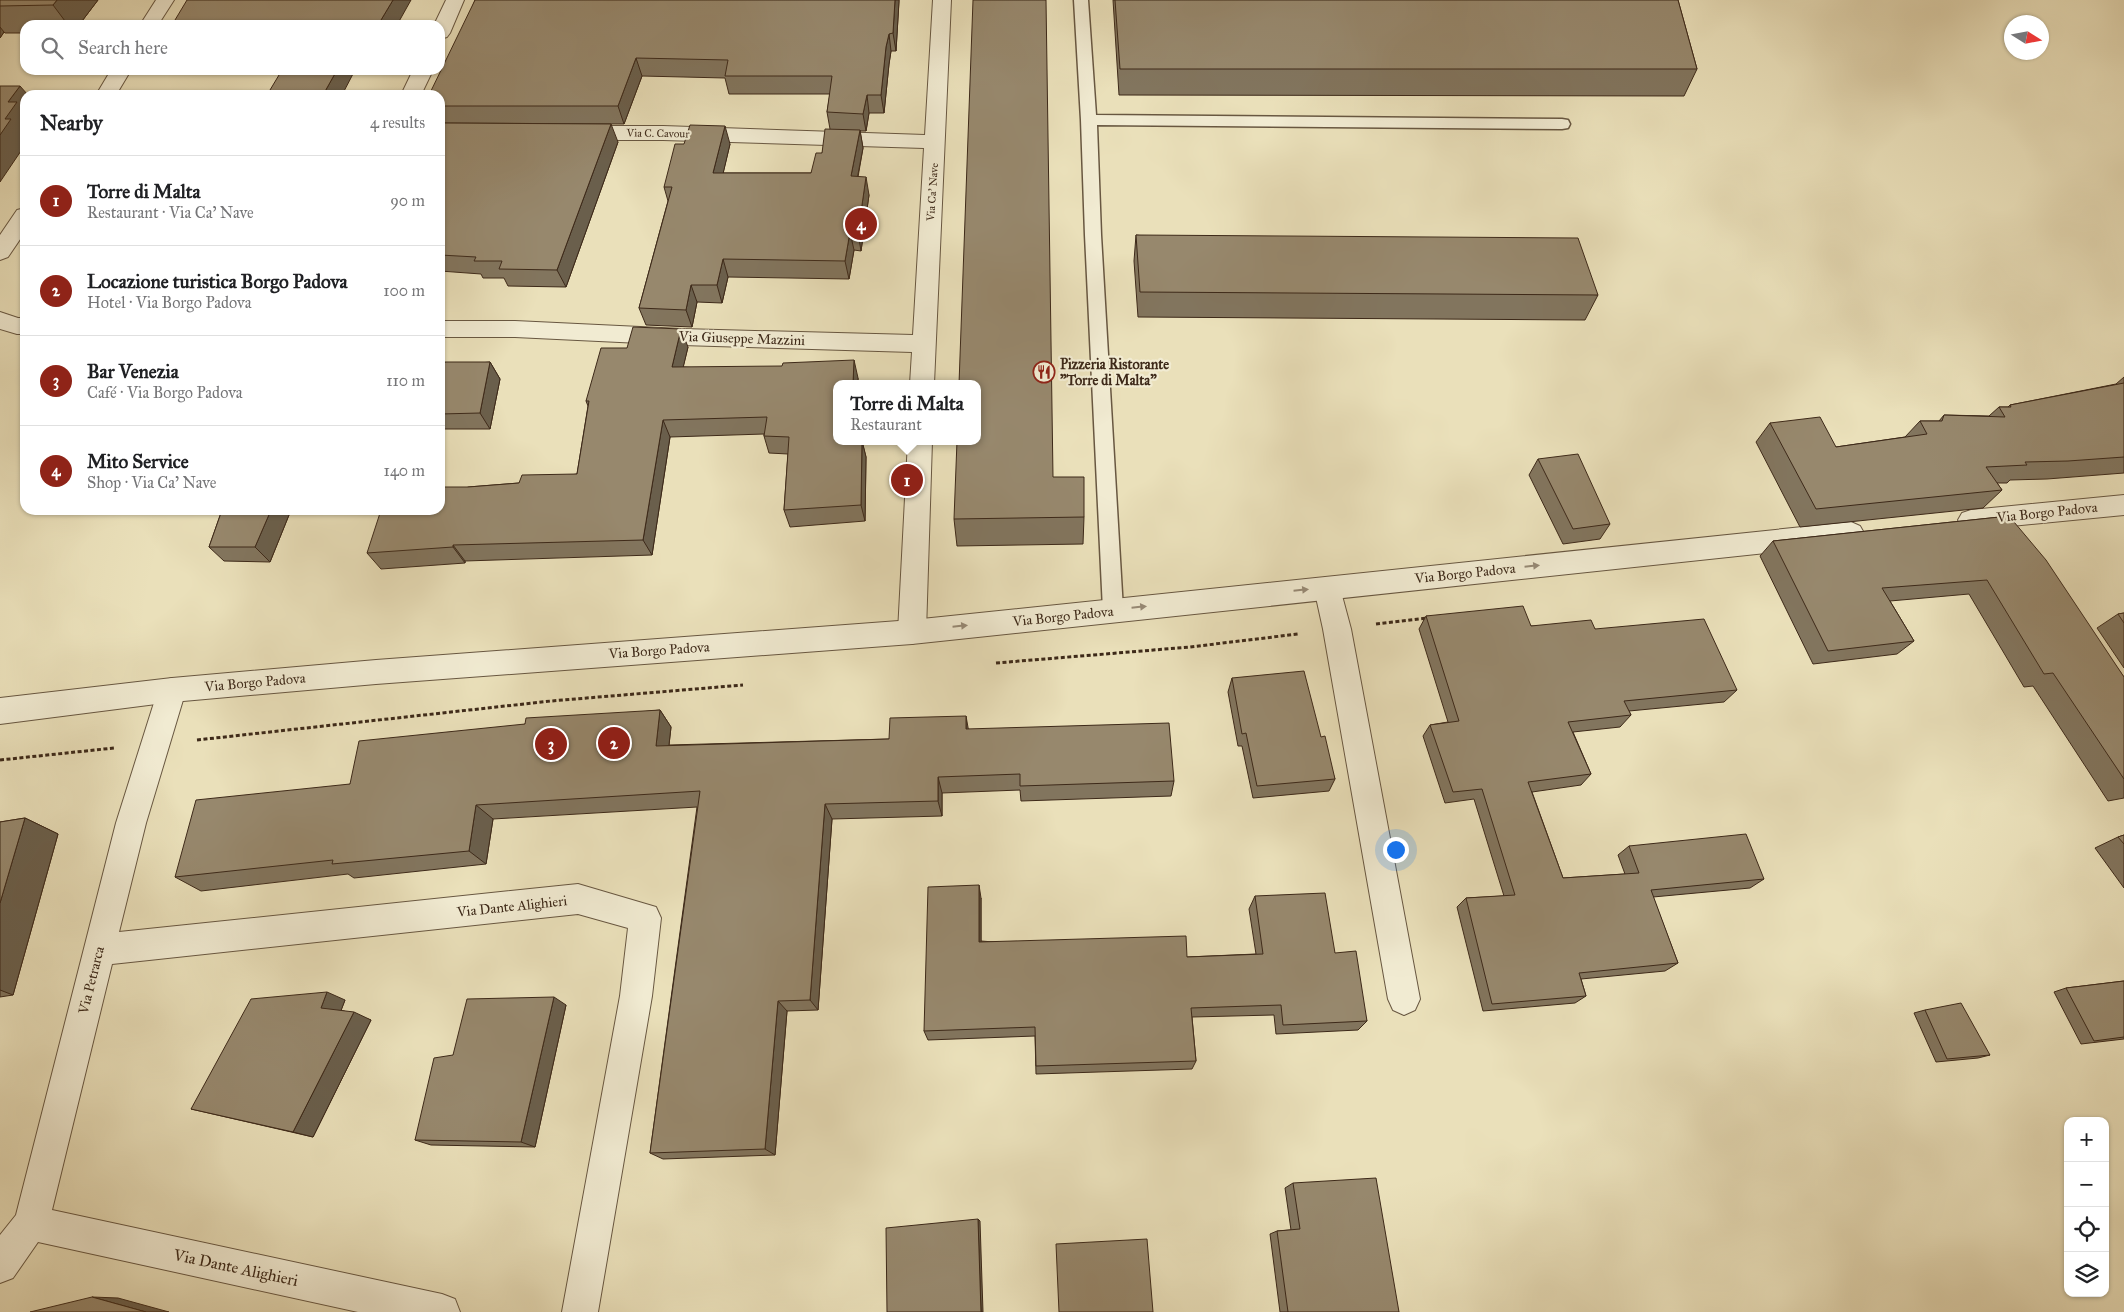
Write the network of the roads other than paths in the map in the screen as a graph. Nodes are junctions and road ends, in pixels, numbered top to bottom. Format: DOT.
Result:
graph roads {
  1 [pos="164,0"];
  2 [pos="455,0"];
  3 [pos="942,0"];
  4 [pos="1081,0"];
  5 [pos="152,20"];
  6 [pos="445,22"];
  7 [pos="118,75"];
  8 [pos="421,75"];
  9 [pos="109,90"];
  10 [pos="413,90"];
  11 [pos="1090,120"];
  12 [pos="1562,124"];
  13 [pos="556,133"];
  14 [pos="935,142"];
  15 [pos="20,222"];
  16 [pos="0,252"];
  17 [pos="0,320"];
  18 [pos="20,326"];
  19 [pos="445,329"];
  20 [pos="923,344"];
  21 [pos="922,380"];
  22 [pos="920,445"];
  23 [pos="2124,505"];
  24 [pos="1997,517"];
  25 [pos="1948,522"];
  26 [pos="1878,530"];
  27 [pos="2019,544"];
  28 [pos="1327,588"];
  29 [pos="1113,610"];
  30 [pos="912,632"];
  31 [pos="172,690"];
  32 [pos="0,711"];
  33 [pos="98,950"];
  34 [pos="1404,999"];
  35 [pos="30,1222"];
  36 [pos="0,1265"];
  37 [pos="442,1312"];
  38 [pos="580,1312"];
  1 -- 5 [label="street"];
  2 -- 6 [label="street"];
  3 -- 14 [label="street, Via Ca' Nave"];
  4 -- 11 [label="lane"];
  7 -- 9 [label="street"];
  8 -- 10 [label="street"];
  11 -- 12 [label="lane"];
  11 -- 29 [label="lane"];
  13 -- 14 [label="street, Via C. Cavour"];
  14 -- 20 [label="street, Via Ca' Nave"];
  15 -- 16 [label="street"];
  17 -- 18 [label="street"];
  19 -- 20 [label="street, Via Giuseppe Mazzini"];
  20 -- 21 [label="street, Via Ca' Nave"];
  22 -- 30 [label="street"];
  23 -- 24 [label="street, Via Borgo Padova"];
  24 -- 25 [label="street, Via Borgo Padova"];
  24 -- 27 [label="street"];
  28 -- 26 [label="street, Via Borgo Padova, one-way"];
  29 -- 28 [label="street, Via Borgo Padova, one-way"];
  28 -- 34 [label="street"];
  30 -- 29 [label="street, Via Borgo Padova, one-way"];
  30 -- 31 [label="street, Via Borgo Padova"];
  31 -- 32 [label="street, Via Borgo Padova"];
  31 -- 33 [label="street, Via Petrarca"];
  33 -- 35 [label="street, Via Petrarca"];
  33 -- 38 [label="street, Via Dante Alighieri"];
  35 -- 36 [label="street, Via Petrarca"];
  35 -- 37 [label="street, Via Dante Alighieri"];
}
